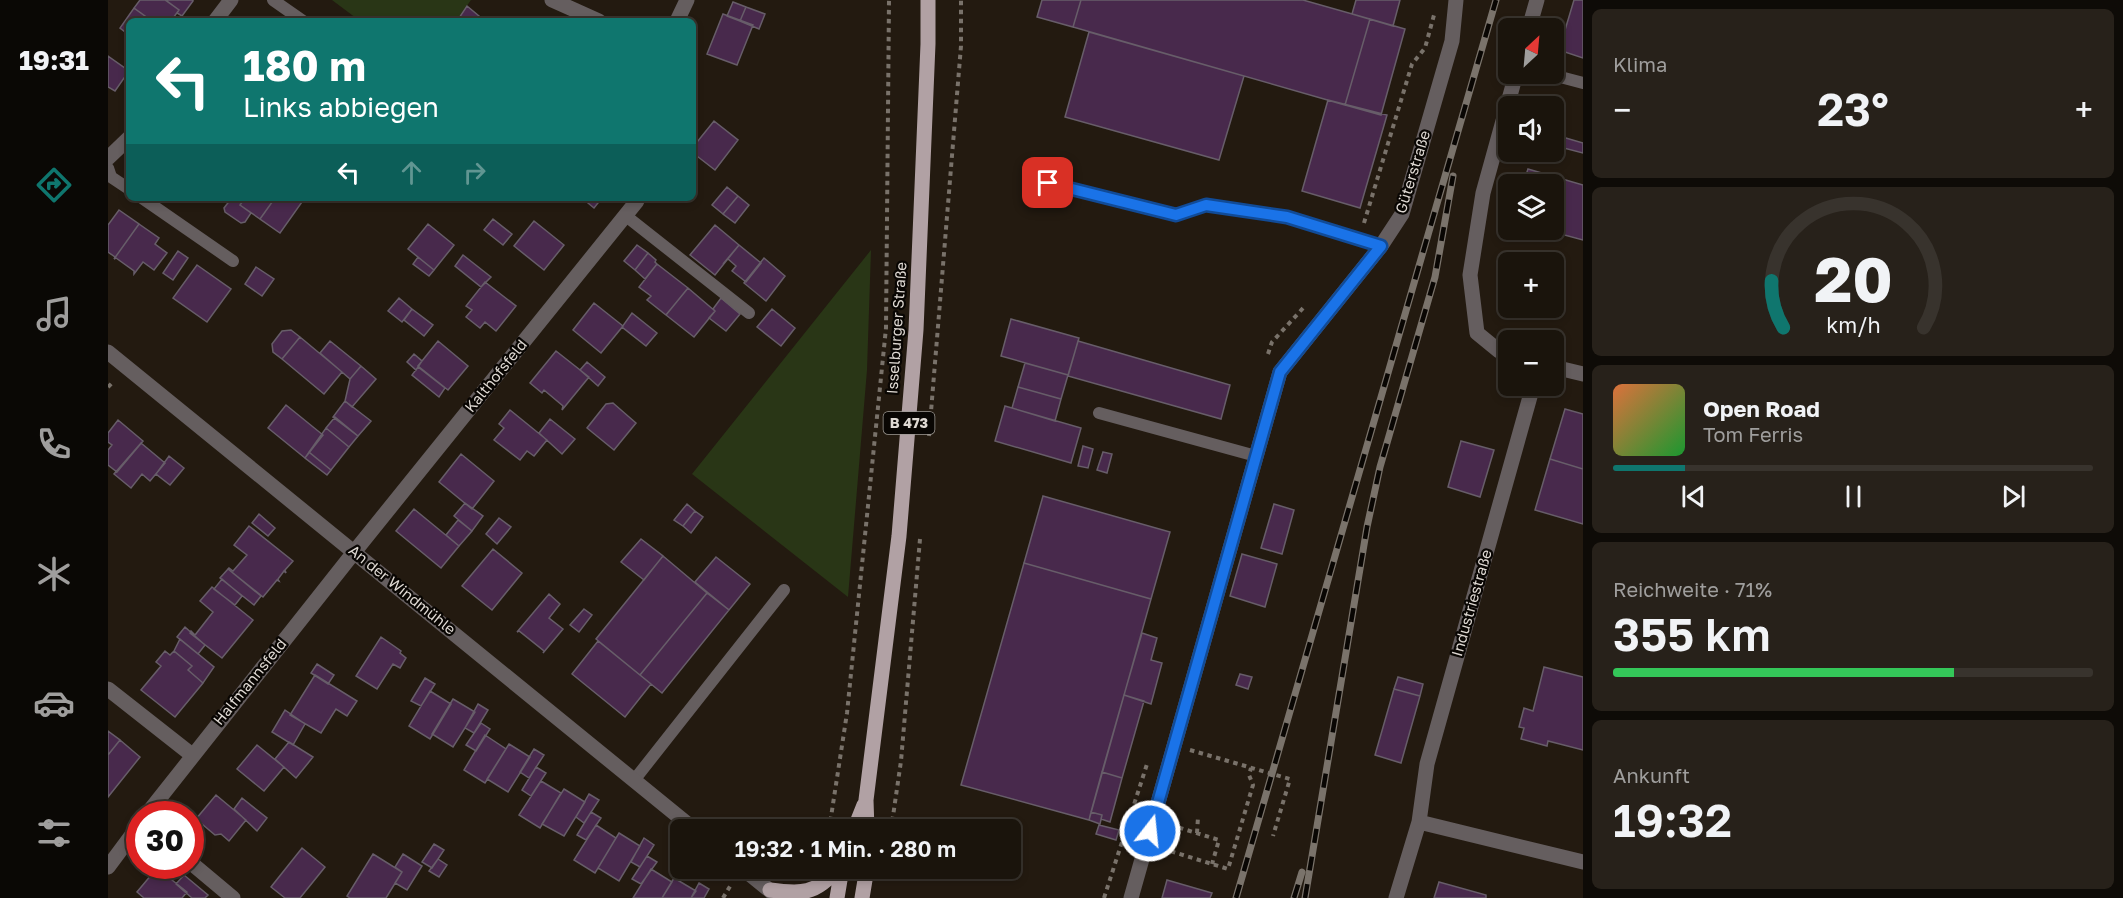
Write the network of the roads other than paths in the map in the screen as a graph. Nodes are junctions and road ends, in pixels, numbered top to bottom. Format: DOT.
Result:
graph roads {
  1 [pos="231,0"];
  2 [pos="273,0"];
  3 [pos="552,0"];
  4 [pos="687,0"];
  5 [pos="928,0"];
  6 [pos="1456,0"];
  7 [pos="1537,0"];
  8 [pos="217,18"];
  9 [pos="299,18"];
  10 [pos="592,18"];
  11 [pos="678,18"];
  12 [pos="1532,18"];
  13 [pos="1564,78"];
  14 [pos="1583,83"];
  15 [pos="1513,84"];
  16 [pos="126,141"];
  17 [pos="108,158"];
  18 [pos="108,168"];
  19 [pos="1048,183"];
  20 [pos="126,187"];
  21 [pos="146,201"];
  22 [pos="637,201"];
  23 [pos="626,216"];
  24 [pos="1381,246"];
  25 [pos="233,261"];
  26 [pos="749,313"];
  27 [pos="1498,350"];
  28 [pos="108,352"];
  29 [pos="1564,369"];
  30 [pos="1583,374"];
  31 [pos="1530,396"];
  32 [pos="1099,413"];
  33 [pos="1256,456"];
  34 [pos="355,551"];
  35 [pos="784,590"];
  36 [pos="108,689"];
  37 [pos="192,755"];
  38 [pos="635,779"];
  39 [pos="866,800"];
  40 [pos="157,801"];
  41 [pos="682,819"];
  42 [pos="858,819"];
  43 [pos="867,819"];
  44 [pos="1419,822"];
  45 [pos="126,843"];
  46 [pos="1583,862"];
  47 [pos="108,867"];
  48 [pos="204,874"];
  49 [pos="756,879"];
  50 [pos="829,879"];
  51 [pos="840,879"];
  52 [pos="865,879"];
  53 [pos="775,894"];
  54 [pos="233,898"];
  55 [pos="837,898"];
  56 [pos="862,898"];
  57 [pos="1131,898"];
  58 [pos="1396,898"];
  1 -- 8 [label="street"];
  2 -- 9 [label="lane"];
  3 -- 10 [label="street"];
  4 -- 11 [label="street"];
  5 -- 39 [label="main road, Isselburger Straße / B 473"];
  6 -- 24 [label="street, Güterstraße"];
  7 -- 12 [label="street"];
  13 -- 14 [label="lane"];
  15 -- 27 [label="street"];
  16 -- 17 [label="street"];
  18 -- 20 [label="lane"];
  19 -- 24 [label="lane"];
  21 -- 25 [label="lane"];
  22 -- 23 [label="street, Kalthofsfeld"];
  23 -- 26 [label="lane"];
  23 -- 34 [label="street, Kalthofsfeld"];
  24 -- 33 [label="street, Güterstraße"];
  28 -- 34 [label="street, An der Windmühle"];
  29 -- 30 [label="street"];
  31 -- 44 [label="street, Industriestraße"];
  32 -- 33 [label="lane"];
  33 -- 57 [label="street, Güterstraße"];
  34 -- 37 [label="street, Halfmannsfeld"];
  34 -- 38 [label="street, An der Windmühle"];
  35 -- 38 [label="lane"];
  36 -- 37 [label="street"];
  37 -- 40 [label="street, Halfmannsfeld"];
  38 -- 41 [label="street, An der Windmühle"];
  39 -- 42 [label="main road, Isselburger Straße / B 473"];
  39 -- 43 [label="main road, Isselburger Straße / B 473"];
  44 -- 46 [label="street"];
  44 -- 58 [label="street, Industriestraße"];
  45 -- 47 [label="street"];
  48 -- 54 [label="street"];
  49 -- 53 [label="street"];
  50 -- 53 [label="main road"];
  51 -- 55 [label="main road"];
  52 -- 56 [label="main road"];
}
